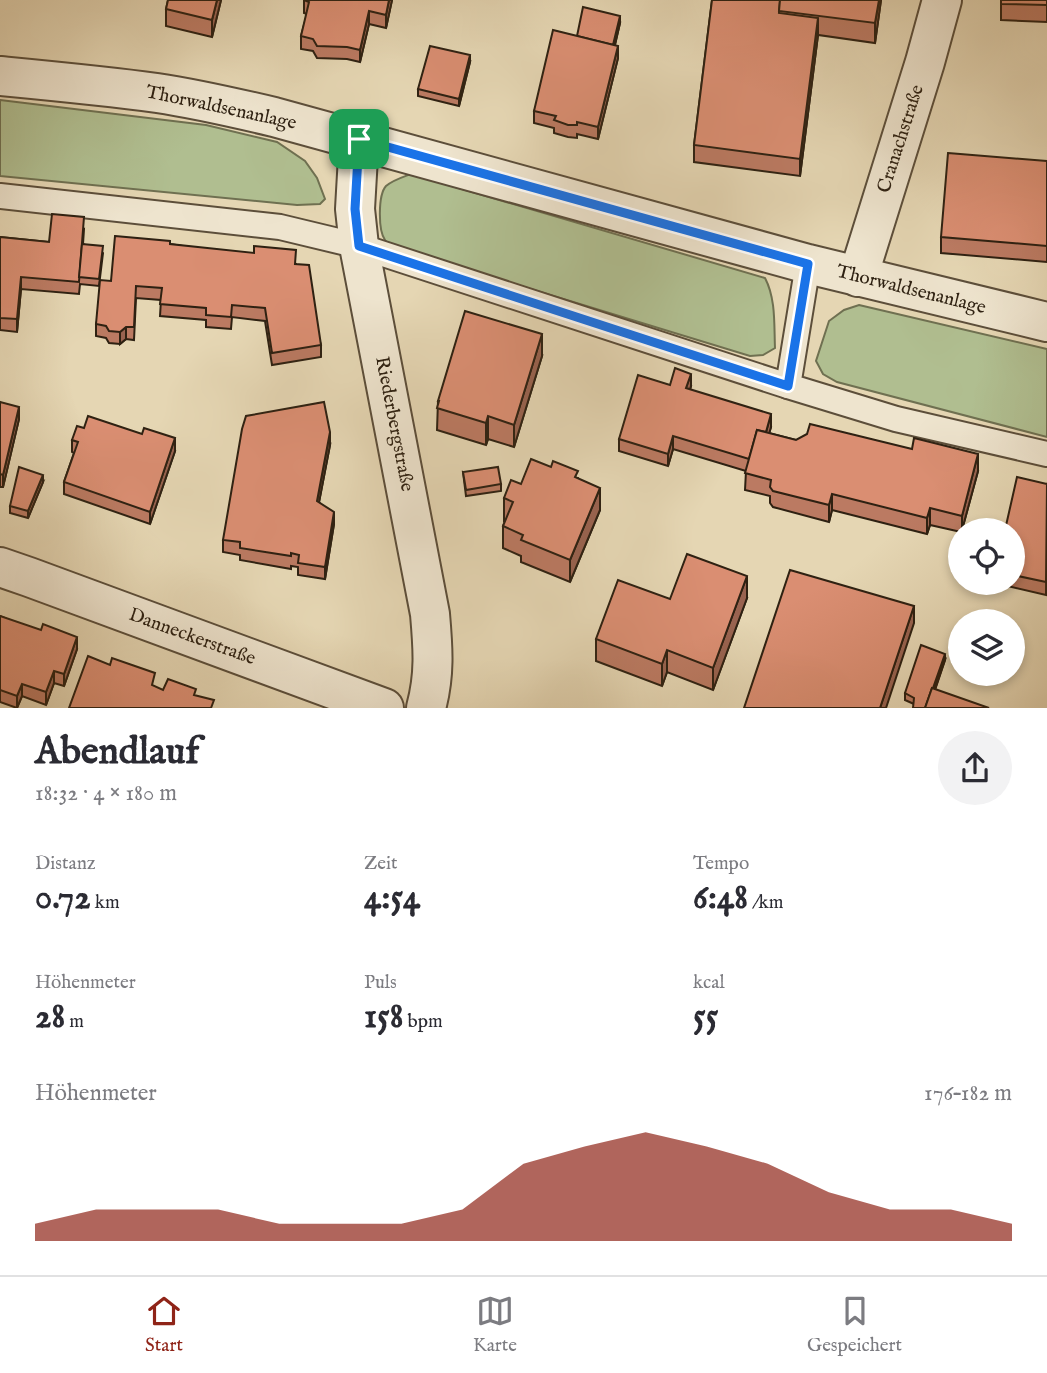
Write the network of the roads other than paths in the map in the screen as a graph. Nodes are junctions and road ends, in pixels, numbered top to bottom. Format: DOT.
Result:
graph roads {
  1 [pos="942,0"];
  2 [pos="0,76"];
  3 [pos="359,139"];
  4 [pos="0,196"];
  5 [pos="359,246"];
  6 [pos="808,264"];
  7 [pos="858,277"];
  8 [pos="1047,322"];
  9 [pos="788,386"];
  10 [pos="1047,454"];
  11 [pos="0,567"];
  12 [pos="384,708"];
  13 [pos="426,708"];
  1 -- 7 [label="street, Cranachstraße"];
  2 -- 3 [label="street, Thorwaldsenanlage"];
  3 -- 5 [label="street, Riederbergstraße"];
  3 -- 6 [label="street, Thorwaldsenanlage"];
  4 -- 5 [label="lane"];
  5 -- 9 [label="lane"];
  5 -- 13 [label="street, Riederbergstraße"];
  6 -- 7 [label="street, Thorwaldsenanlage"];
  6 -- 9 [label="lane"];
  7 -- 8 [label="street, Thorwaldsenanlage"];
  9 -- 10 [label="lane"];
  11 -- 12 [label="street, Danneckerstraße"];
}
